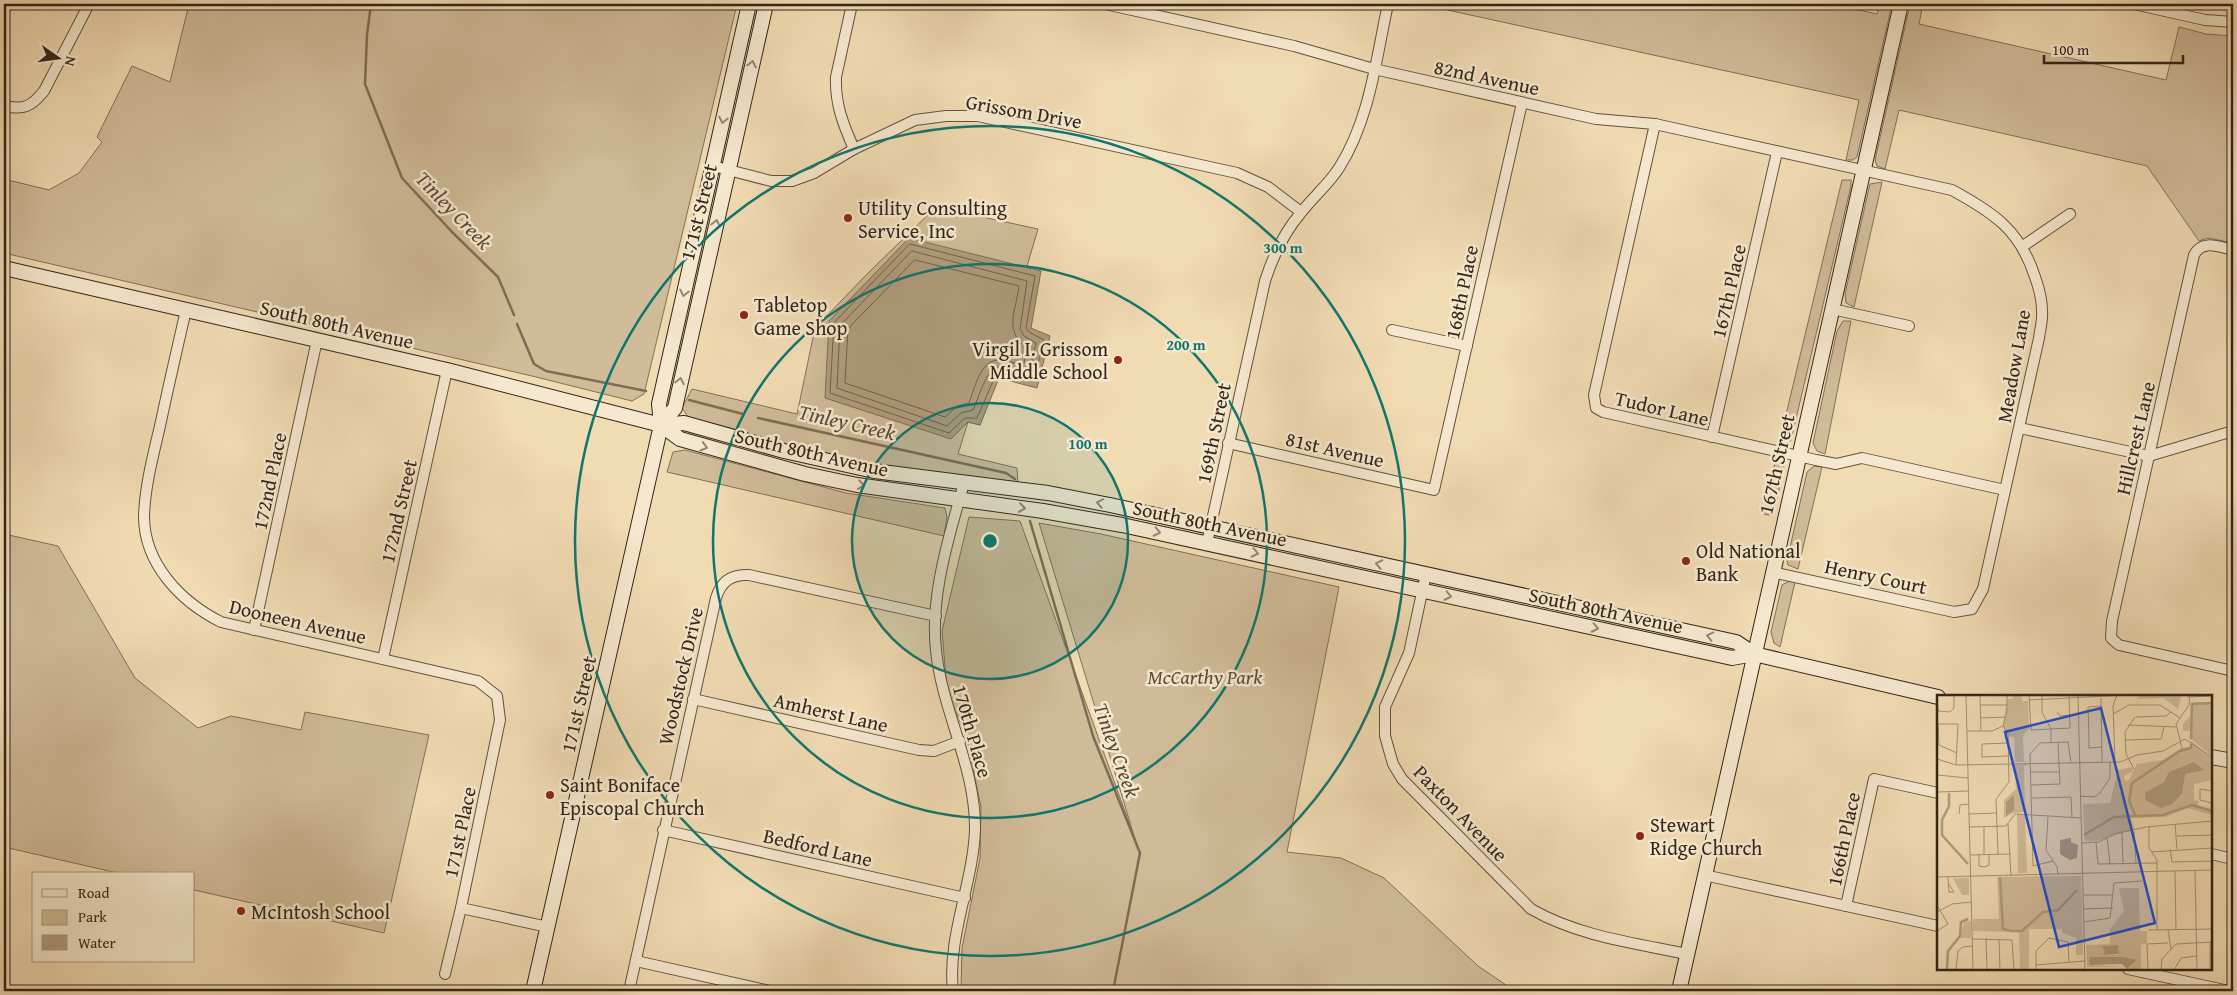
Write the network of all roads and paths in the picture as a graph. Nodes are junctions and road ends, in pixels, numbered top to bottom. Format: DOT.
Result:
graph roads {
  1 [pos="89,4"];
  2 [pos="749,4"];
  3 [pos="766,4"];
  4 [pos="852,4"];
  5 [pos="1105,4"];
  6 [pos="1388,4"];
  7 [pos="1901,4"];
  8 [pos="2134,4"];
  9 [pos="2233,22"];
  10 [pos="1374,69"];
  11 [pos="1522,103"];
  12 [pos="4,106"];
  13 [pos="1655,124"];
  14 [pos="854,149"];
  15 [pos="1777,152"];
  16 [pos="713,166"];
  17 [pos="729,170"];
  18 [pos="1864,171"];
  19 [pos="1301,212"];
  20 [pos="2070,214"];
  21 [pos="2023,246"];
  22 [pos="2233,250"];
  23 [pos="4,268"];
  24 [pos="1832,309"];
  25 [pos="186,310"];
  26 [pos="1910,326"];
  27 [pos="1392,330"];
  28 [pos="317,340"];
  29 [pos="1467,346"];
  30 [pos="447,370"];
  31 [pos="661,424"];
  32 [pos="2020,428"];
  33 [pos="2233,431"];
  34 [pos="1712,437"];
  35 [pos="1228,443"];
  36 [pos="1799,456"];
  37 [pos="2149,456"];
  38 [pos="964,483"];
  39 [pos="1434,490"];
  40 [pos="2005,490"];
  41 [pos="960,500"];
  42 [pos="1211,526"];
  43 [pos="1207,543"];
  44 [pos="1772,572"];
  45 [pos="1426,574"];
  46 [pos="1422,591"];
  47 [pos="1972,609"];
  48 [pos="936,616"];
  49 [pos="254,630"];
  50 [pos="1754,654"];
  51 [pos="383,659"];
  52 [pos="2233,671"];
  53 [pos="497,696"];
  54 [pos="1937,697"];
  55 [pos="693,699"];
  56 [pos="960,741"];
  57 [pos="2212,757"];
  58 [pos="2233,761"];
  59 [pos="1937,793"];
  60 [pos="663,830"];
  61 [pos="2212,854"];
  62 [pos="2233,859"];
  63 [pos="1704,875"];
  64 [pos="965,898"];
  65 [pos="1846,906"];
  66 [pos="461,908"];
  67 [pos="1937,926"];
  68 [pos="548,927"];
  69 [pos="1687,954"];
  70 [pos="636,961"];
  71 [pos="2133,970"];
  72 [pos="444,974"];
  73 [pos="533,991"];
  74 [pos="629,991"];
  75 [pos="770,991"];
  76 [pos="953,991"];
  77 [pos="1678,991"];
  78 [pos="2229,991"];
  1 -- 12 [label="street"];
  2 -- 16 [label="street, 171st Street, one-way"];
  17 -- 3 [label="street, 171st Street, one-way"];
  4 -- 14 [label="street"];
  5 -- 10 [label="street, 82nd Avenue"];
  6 -- 10 [label="street, 169th Street"];
  7 -- 18 [label="street, 167th Street"];
  8 -- 9 [label="street"];
  10 -- 11 [label="street, 82nd Avenue"];
  10 -- 19 [label="street, 169th Street"];
  11 -- 13 [label="street, 82nd Avenue"];
  11 -- 29 [label="street, 168th Place"];
  13 -- 15 [label="street, 82nd Avenue"];
  13 -- 34 [label="street, Tudor Lane"];
  14 -- 17 [label="street, Grissom Drive"];
  14 -- 19 [label="street, Grissom Drive"];
  15 -- 18 [label="street, 82nd Avenue"];
  15 -- 34 [label="street, 167th Place"];
  16 -- 17 [label="street, Grissom Drive"];
  16 -- 31 [label="street, 171st Street, one-way"];
  31 -- 17 [label="street, 171st Street, one-way"];
  18 -- 21 [label="street, Meadow Lane"];
  18 -- 24 [label="street, 167th Street"];
  19 -- 35 [label="street, 169th Street"];
  20 -- 21 [label="street"];
  21 -- 32 [label="street, Meadow Lane"];
  22 -- 37 [label="street, Hillcrest Lane"];
  23 -- 25 [label="street, South 80th Avenue"];
  24 -- 26 [label="street"];
  24 -- 36 [label="street, 167th Street"];
  25 -- 28 [label="street, South 80th Avenue"];
  25 -- 49 [label="street, Dooneen Avenue"];
  27 -- 29 [label="street"];
  28 -- 30 [label="street, South 80th Avenue"];
  28 -- 49 [label="street, 172nd Place"];
  29 -- 39 [label="street, 168th Place"];
  30 -- 31 [label="street, South 80th Avenue"];
  30 -- 51 [label="street, 172nd Street"];
  31 -- 38 [label="street, South 80th Avenue"];
  31 -- 41 [label="street, South 80th Avenue, one-way"];
  31 -- 68 [label="street, 171st Street"];
  32 -- 37 [label="street"];
  32 -- 40 [label="street, Meadow Lane"];
  33 -- 37 [label="street"];
  34 -- 36 [label="street, Tudor Lane"];
  35 -- 39 [label="street, 81st Avenue"];
  35 -- 42 [label="street, 169th Street"];
  36 -- 40 [label="street, Tudor Lane"];
  36 -- 44 [label="street, 167th Street"];
  37 -- 52 [label="street, Hillcrest Lane"];
  38 -- 41 [label="street, 170th Place"];
  42 -- 38 [label="street, South 80th Avenue, one-way"];
  40 -- 47 [label="street, Meadow Lane"];
  41 -- 43 [label="street, South 80th Avenue, one-way"];
  41 -- 48 [label="street, 170th Place"];
  42 -- 43 [label="street, 169th Street"];
  45 -- 42 [label="street, South 80th Avenue, one-way"];
  43 -- 46 [label="street, South 80th Avenue, one-way"];
  44 -- 47 [label="street, Henry Court"];
  44 -- 50 [label="street, 167th Street"];
  45 -- 46 [label="street, Paxton Avenue"];
  50 -- 45 [label="street, South 80th Avenue, one-way"];
  46 -- 50 [label="street, South 80th Avenue, one-way"];
  46 -- 69 [label="street, Paxton Avenue"];
  48 -- 55 [label="street, Woodstock Drive"];
  48 -- 56 [label="street, 170th Place"];
  49 -- 51 [label="street, Dooneen Avenue"];
  50 -- 54 [label="street, South 80th Avenue"];
  50 -- 63 [label="street, 167th Street"];
  51 -- 53 [label="street, Dooneen Avenue"];
  53 -- 66 [label="street, 171st Place"];
  55 -- 56 [label="street, Amherst Lane"];
  55 -- 60 [label="street, Woodstock Drive"];
  56 -- 64 [label="street, 170th Place"];
  57 -- 58 [label="street"];
  59 -- 65 [label="street, 166th Place"];
  60 -- 64 [label="street, Bedford Lane"];
  60 -- 70 [label="street, Woodstock Drive"];
  61 -- 62 [label="street"];
  63 -- 65 [label="street"];
  63 -- 69 [label="street, 167th Street"];
  64 -- 76 [label="street, 170th Place"];
  65 -- 67 [label="street"];
  66 -- 68 [label="street"];
  66 -- 72 [label="street, 171st Place"];
  68 -- 73 [label="street, 171st Street"];
  69 -- 77 [label="street, 167th Street"];
  70 -- 74 [label="street, Woodstock Drive"];
  70 -- 75 [label="street"];
  71 -- 78 [label="street"];
}
